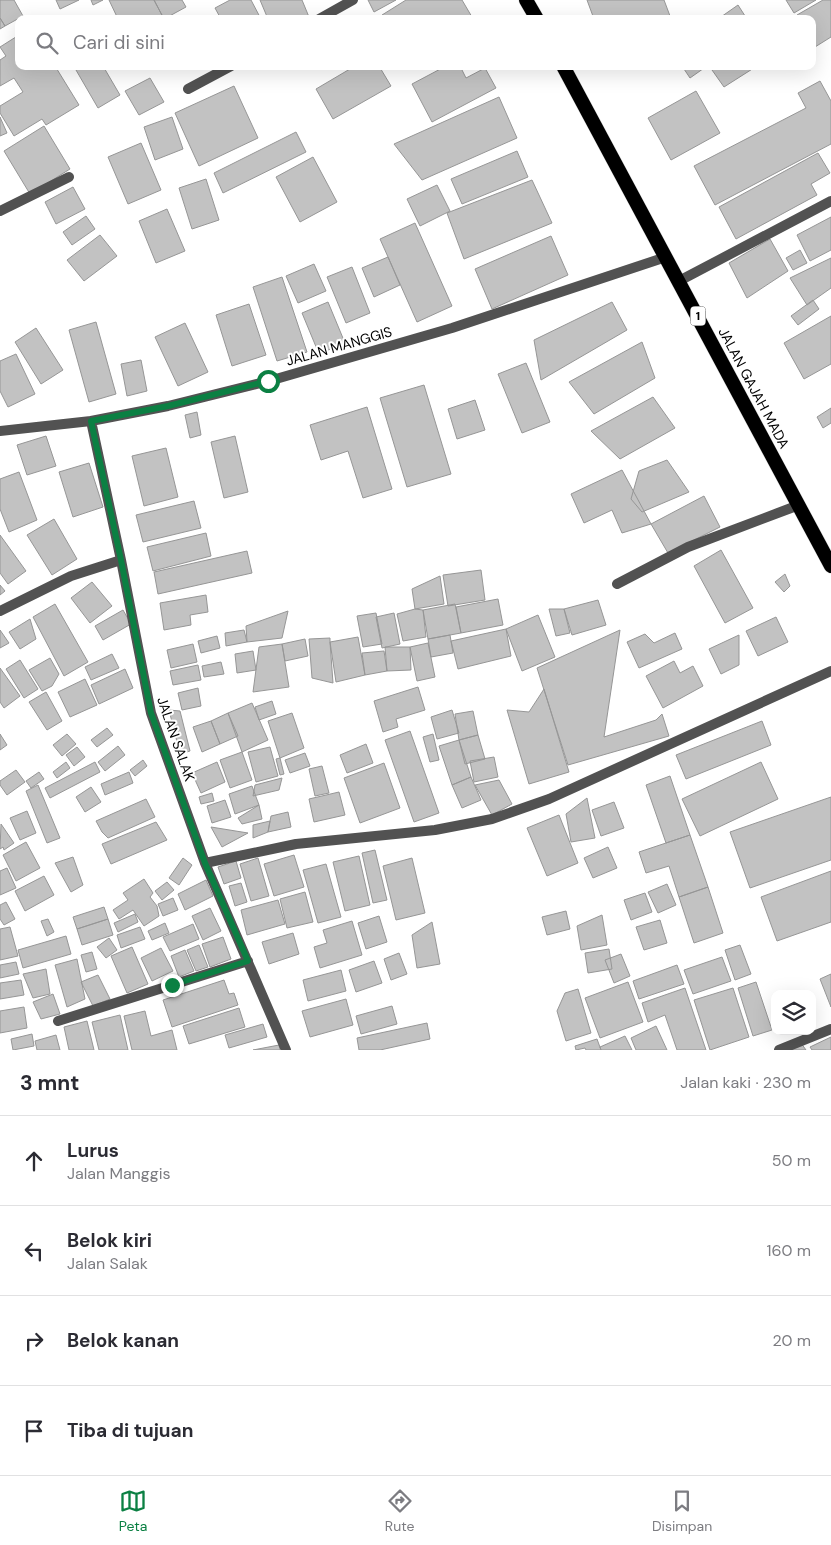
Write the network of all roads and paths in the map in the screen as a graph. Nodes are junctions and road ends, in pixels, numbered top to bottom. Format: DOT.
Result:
graph roads {
  1 [pos="353,0"];
  2 [pos="526,0"];
  3 [pos="326,15"];
  4 [pos="535,15"];
  5 [pos="224,70"];
  6 [pos="564,70"];
  7 [pos="188,89"];
  8 [pos="69,176"];
  9 [pos="831,200"];
  10 [pos="0,211"];
  11 [pos="666,256"];
  12 [pos="680,281"];
  13 [pos="91,421"];
  14 [pos="0,431"];
  15 [pos="799,505"];
  16 [pos="121,560"];
  17 [pos="831,566"];
  18 [pos="617,584"];
  19 [pos="0,611"];
  20 [pos="831,671"];
  21 [pos="205,863"];
  22 [pos="248,961"];
  23 [pos="58,1021"];
  24 [pos="831,1029"];
  25 [pos="286,1050"];
  26 [pos="779,1050"];
  1 -- 3 [label="street"];
  2 -- 4 [label="highway"];
  5 -- 7 [label="street"];
  6 -- 11 [label="highway, JALAN GAJAH MADA / 1"];
  8 -- 10 [label="street"];
  9 -- 12 [label="street"];
  11 -- 12 [label="highway, JALAN GAJAH MADA / 1"];
  11 -- 13 [label="street, JALAN MANGGIS"];
  12 -- 15 [label="highway, JALAN GAJAH MADA / 1"];
  13 -- 14 [label="street, JALAN MANGGIS"];
  13 -- 16 [label="street, JALAN SALAK"];
  15 -- 17 [label="highway, JALAN GAJAH MADA / 1"];
  15 -- 18 [label="street"];
  16 -- 19 [label="street"];
  16 -- 21 [label="street, JALAN SALAK"];
  20 -- 21 [label="street"];
  21 -- 22 [label="street, JALAN SALAK"];
  22 -- 23 [label="street"];
  22 -- 25 [label="street, JALAN SALAK"];
  24 -- 26 [label="street"];
}
